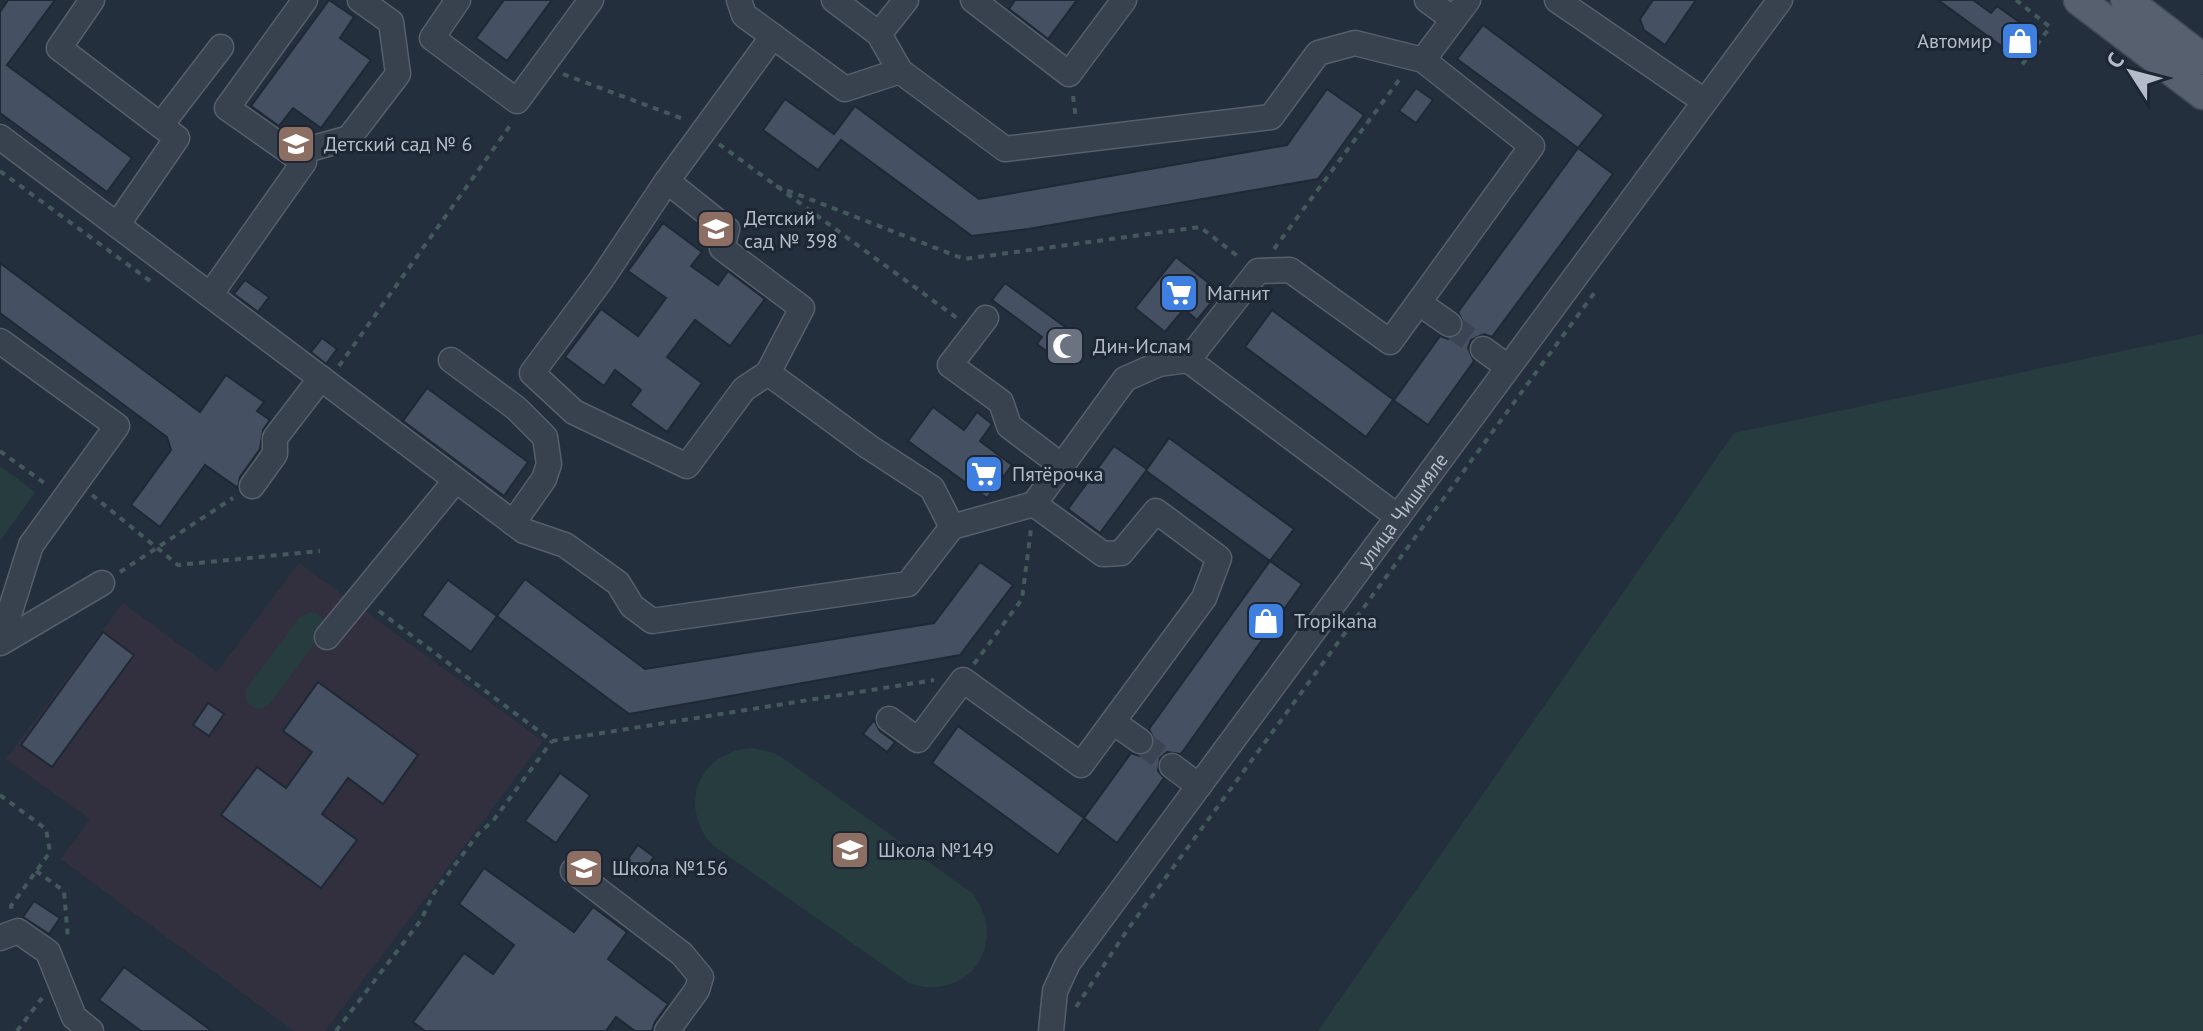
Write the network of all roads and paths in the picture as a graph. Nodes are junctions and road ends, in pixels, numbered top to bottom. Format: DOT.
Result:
graph roads {
  1 [pos="92,0"];
  2 [pos="305,0"];
  3 [pos="360,0"];
  4 [pos="458,0"];
  5 [pos="591,0"];
  6 [pos="739,0"];
  7 [pos="834,0"];
  8 [pos="906,0"];
  9 [pos="972,0"];
  10 [pos="1124,0"];
  11 [pos="1427,0"];
  12 [pos="1557,0"];
  13 [pos="2016,0"];
  14 [pos="2079,0"];
  15 [pos="2126,0"];
  16 [pos="1775,2"];
  17 [pos="1460,10"];
  18 [pos="879,34"];
  19 [pos="773,36"];
  20 [pos="221,47"];
  21 [pos="2202,56"];
  22 [pos="1419,59"];
  23 [pos="543,66"];
  24 [pos="2019,69"];
  25 [pos="900,71"];
  26 [pos="1069,74"];
  27 [pos="2203,94"];
  28 [pos="517,101"];
  29 [pos="1704,101"];
  30 [pos="161,125"];
  31 [pos="703,132"];
  32 [pos="0,137"];
  33 [pos="1080,140"];
  34 [pos="292,154"];
  35 [pos="667,181"];
  36 [pos="776,186"];
  37 [pos="117,225"];
  38 [pos="1258,271"];
  39 [pos="1599,287"];
  40 [pos="210,295"];
  41 [pos="1419,303"];
  42 [pos="1449,324"];
  43 [pos="981,325"];
  44 [pos="0,341"];
  45 [pos="1483,349"];
  46 [pos="451,360"];
  47 [pos="1188,360"];
  48 [pos="1508,367"];
  49 [pos="768,373"];
  50 [pos="324,381"];
  51 [pos="0,451"];
  52 [pos="1062,466"];
  53 [pos="456,480"];
  54 [pos="252,486"];
  55 [pos="71,490"];
  56 [pos="1034,504"];
  57 [pos="1398,517"];
  58 [pos="513,523"];
  59 [pos="952,527"];
  60 [pos="158,548"];
  61 [pos="320,551"];
  62 [pos="102,583"];
  63 [pos="361,597"];
  64 [pos="327,637"];
  65 [pos="1,642"];
  66 [pos="963,680"];
  67 [pos="889,719"];
  68 [pos="1113,722"];
  69 [pos="552,741"];
  70 [pos="1140,741"];
  71 [pos="1172,766"];
  72 [pos="1199,786"];
  73 [pos="0,795"];
  74 [pos="573,871"];
  75 [pos="9,935"];
  76 [pos="58,978"];
  77 [pos="1060,1024"];
  78 [pos="17,1031"];
  79 [pos="91,1031"];
  80 [pos="336,1031"];
  81 [pos="667,1031"];
  1 -- 30 [label="street"];
  2 -- 34 [label="street"];
  3 -- 34 [label="street"];
  4 -- 28 [label="street"];
  5 -- 23 [label="street"];
  6 -- 19 [label="street"];
  7 -- 18 [label="street"];
  8 -- 18 [label="street"];
  9 -- 26 [label="street"];
  10 -- 26 [label="street"];
  11 -- 17 [label="street"];
  12 -- 29 [label="street"];
  13 -- 24 [label="path"];
  14 -- 27 [label="main road"];
  15 -- 21 [label="main road"];
  16 -- 29 [label="street, улица Чишмяле"];
  17 -- 22 [label="street"];
  18 -- 25 [label="street"];
  19 -- 25 [label="street"];
  19 -- 31 [label="street"];
  20 -- 30 [label="street"];
  22 -- 33 [label="street"];
  22 -- 38 [label="path"];
  22 -- 41 [label="street"];
  23 -- 28 [label="street"];
  23 -- 31 [label="path"];
  25 -- 33 [label="street"];
  26 -- 33 [label="path"];
  28 -- 50 [label="path"];
  29 -- 48 [label="street, улица Чишмяле"];
  30 -- 37 [label="street"];
  31 -- 35 [label="street"];
  31 -- 36 [label="path"];
  32 -- 37 [label="street"];
  34 -- 40 [label="street"];
  35 -- 49 [label="street"];
  35 -- 49 [label="street"];
  36 -- 38 [label="path"];
  36 -- 43 [label="path"];
  37 -- 40 [label="street"];
  38 -- 41 [label="street"];
  38 -- 47 [label="street"];
  39 -- 77 [label="path"];
  40 -- 50 [label="street"];
  41 -- 42 [label="street"];
  43 -- 52 [label="street"];
  44 -- 55 [label="street"];
  45 -- 48 [label="street"];
  46 -- 58 [label="street"];
  47 -- 52 [label="street"];
  47 -- 57 [label="street"];
  48 -- 57 [label="street, улица Чишмяле"];
  49 -- 59 [label="street"];
  50 -- 53 [label="street"];
  50 -- 54 [label="street"];
  51 -- 55 [label="path"];
  52 -- 56 [label="street"];
  53 -- 58 [label="street"];
  53 -- 63 [label="street"];
  54 -- 60 [label="path"];
  55 -- 60 [label="path"];
  55 -- 65 [label="street"];
  56 -- 59 [label="street"];
  56 -- 66 [label="path"];
  56 -- 68 [label="street"];
  57 -- 72 [label="street, улица Чишмяле"];
  58 -- 59 [label="street"];
  60 -- 61 [label="path"];
  60 -- 62 [label="path"];
  62 -- 65 [label="street"];
  63 -- 64 [label="street"];
  63 -- 69 [label="path"];
  66 -- 67 [label="street"];
  66 -- 68 [label="street"];
  66 -- 69 [label="path"];
  68 -- 70 [label="street"];
  69 -- 80 [label="path"];
  71 -- 72 [label="street"];
  72 -- 77 [label="street, улица Чишмяле"];
  73 -- 75 [label="path"];
  74 -- 81 [label="street"];
  75 -- 76 [label="street"];
  76 -- 78 [label="path"];
  76 -- 79 [label="street"];
}
